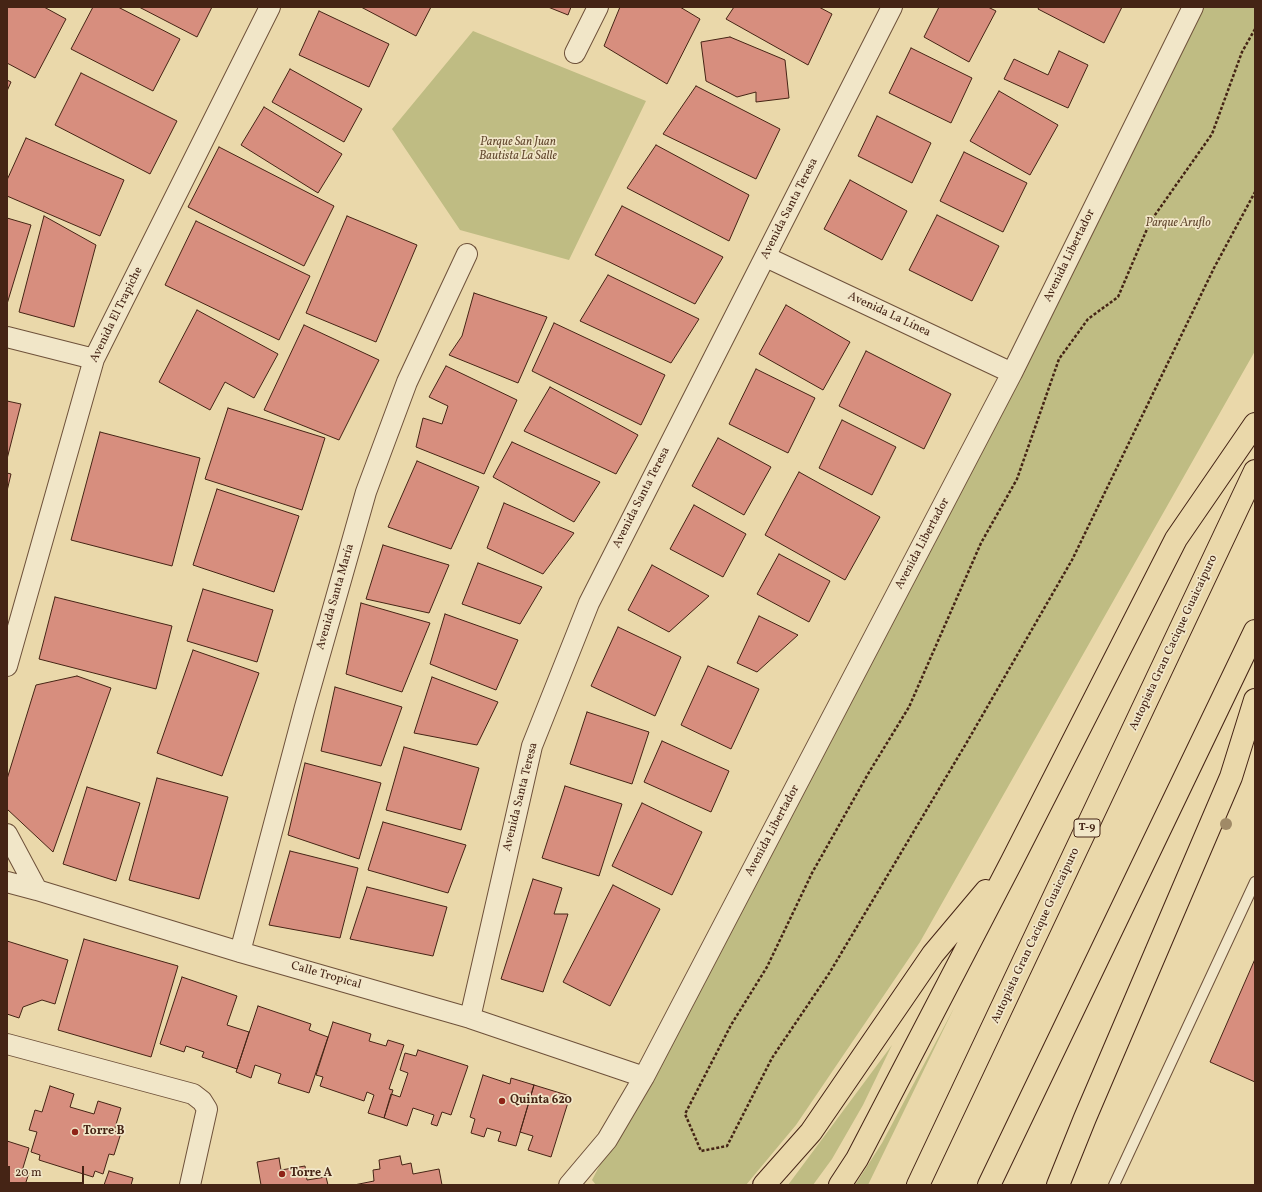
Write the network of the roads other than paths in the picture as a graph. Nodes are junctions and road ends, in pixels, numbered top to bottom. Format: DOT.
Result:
graph roads {
  1 [pos="270,7"];
  2 [pos="598,7"];
  3 [pos="892,7"];
  4 [pos="1193,7"];
  5 [pos="575,53"];
  6 [pos="468,254"];
  7 [pos="766,257"];
  8 [pos="7,337"];
  9 [pos="94,359"];
  10 [pos="1012,373"];
  11 [pos="1255,424"];
  12 [pos="1255,471"];
  13 [pos="1255,631"];
  14 [pos="7,666"];
  15 [pos="1255,700"];
  16 [pos="7,834"];
  17 [pos="1012,861"];
  18 [pos="7,882"];
  19 [pos="1255,882"];
  20 [pos="37,890"];
  21 [pos="240,952"];
  22 [pos="470,1018"];
  23 [pos="7,1044"];
  24 [pos="644,1077"];
  25 [pos="190,1185"];
  26 [pos="569,1185"];
  27 [pos="764,1185"];
  28 [pos="840,1185"];
  29 [pos="918,1185"];
  30 [pos="989,1185"];
  31 [pos="1058,1185"];
  32 [pos="1114,1185"];
  1 -- 9 [label="street, Avenida El Trapiche"];
  2 -- 5 [label="street"];
  3 -- 7 [label="street, Avenida Santa Teresa"];
  4 -- 10 [label="street, Avenida Libertador"];
  6 -- 21 [label="street, Avenida Santa María"];
  7 -- 10 [label="street, Avenida La Línea"];
  7 -- 22 [label="street, Avenida Santa Teresa"];
  8 -- 9 [label="street"];
  9 -- 14 [label="street, Avenida El Trapiche"];
  10 -- 24 [label="street, Avenida Libertador"];
  11 -- 17 [label="highway"];
  12 -- 29 [label="highway, Autopista Gran Cacique Guaicaipuro / T-9"];
  13 -- 30 [label="highway"];
  15 -- 31 [label="highway"];
  16 -- 20 [label="street"];
  17 -- 27 [label="highway"];
  17 -- 28 [label="highway"];
  18 -- 20 [label="street, Calle Tropical"];
  19 -- 32 [label="lane"];
  20 -- 21 [label="street, Calle Tropical"];
  21 -- 22 [label="street, Calle Tropical"];
  22 -- 24 [label="street, Calle Tropical"];
  23 -- 25 [label="street"];
  24 -- 26 [label="street, Avenida Libertador"];
}
